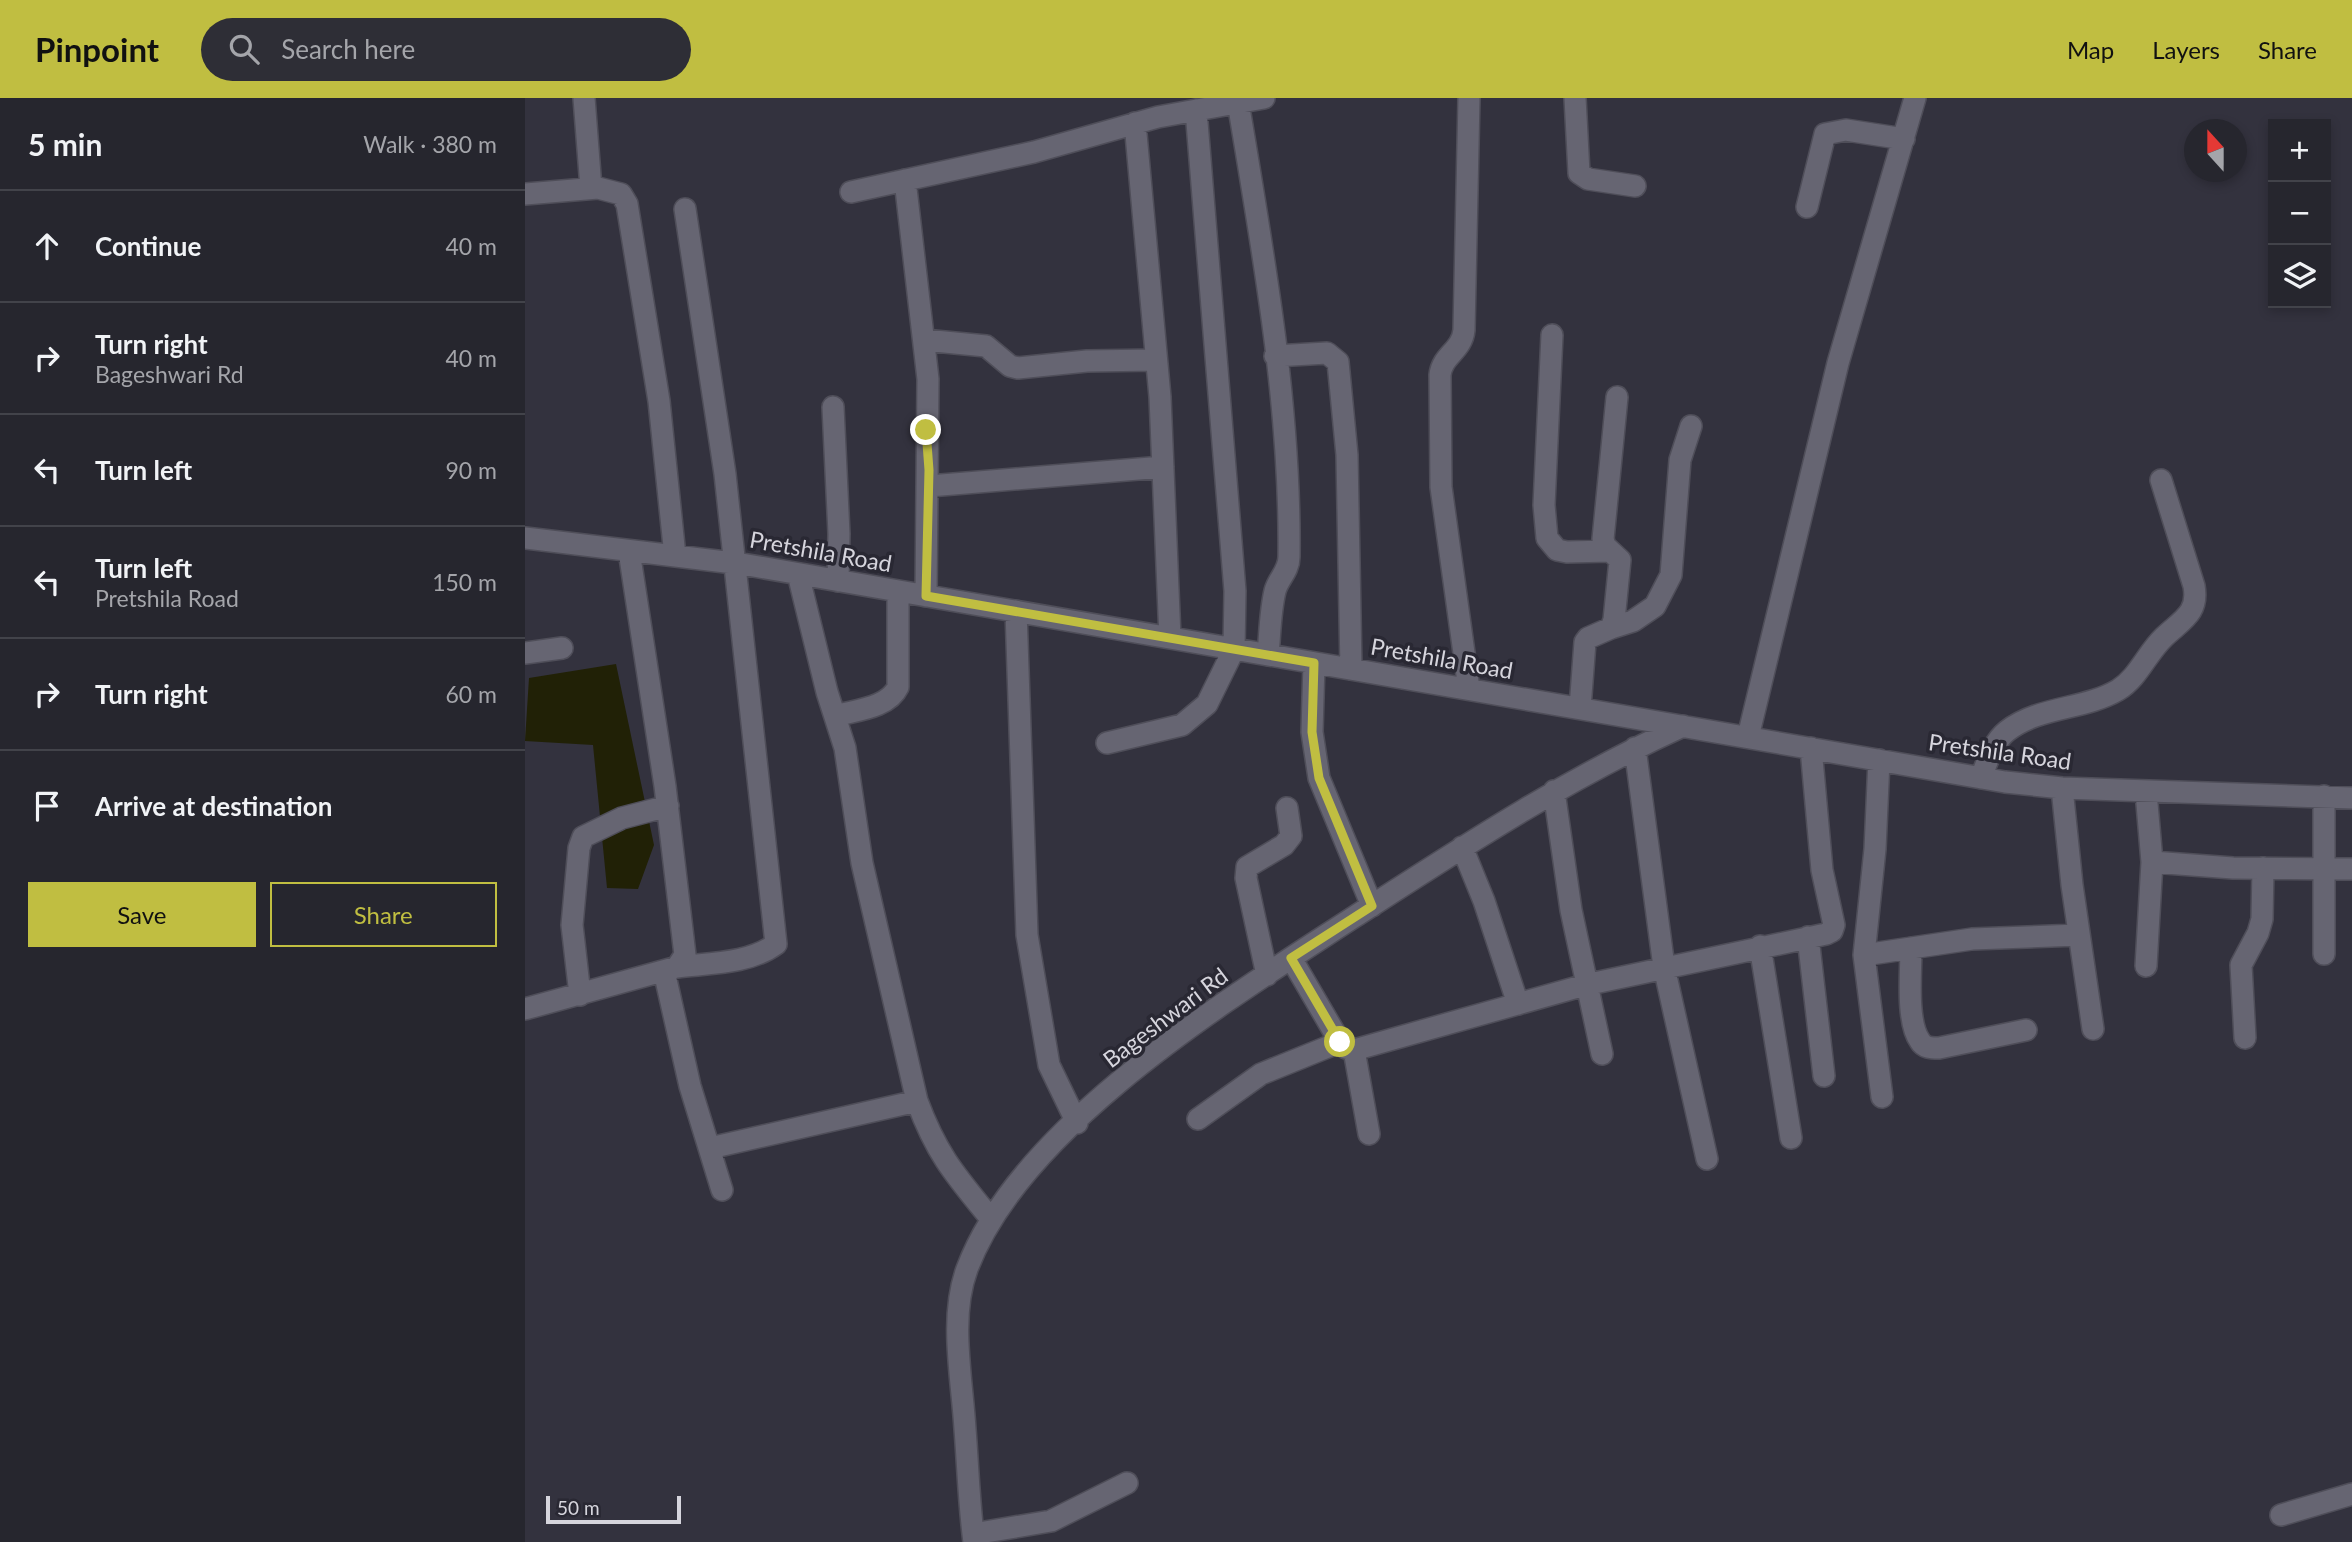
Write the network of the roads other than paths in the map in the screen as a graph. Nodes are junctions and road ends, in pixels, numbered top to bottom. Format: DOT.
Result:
graph roads {
  1 [pos="584,98"];
  2 [pos="1264,98"];
  3 [pos="1469,98"];
  4 [pos="1575,98"];
  5 [pos="1915,98"];
  6 [pos="1228,102"];
  7 [pos="1196,110"];
  8 [pos="1135,123"];
  9 [pos="1904,139"];
  10 [pos="905,180"];
  11 [pos="1635,186"];
  12 [pos="591,188"];
  13 [pos="851,192"];
  14 [pos="525,194"];
  15 [pos="1807,207"];
  16 [pos="685,209"];
  17 [pos="1552,335"];
  18 [pos="924,340"];
  19 [pos="1275,356"];
  20 [pos="1156,360"];
  21 [pos="1617,397"];
  22 [pos="833,407"];
  23 [pos="1691,426"];
  24 [pos="1163,467"];
  25 [pos="2161,480"];
  26 [pos="929,486"];
  27 [pos="525,538"];
  28 [pos="629,551"];
  29 [pos="1610,551"];
  30 [pos="675,556"];
  31 [pos="736,564"];
  32 [pos="798,574"];
  33 [pos="838,581"];
  34 [pos="898,591"];
  35 [pos="926,596"];
  36 [pos="1016,611"];
  37 [pos="1611,628"];
  38 [pos="1170,638"];
  39 [pos="562,648"];
  40 [pos="1234,649"];
  41 [pos="525,653"];
  42 [pos="1268,655"];
  43 [pos="1314,663"];
  44 [pos="1350,669"];
  45 [pos="1469,689"];
  46 [pos="1580,708"];
  47 [pos="835,716"];
  48 [pos="1683,726"];
  49 [pos="1748,737"];
  50 [pos="1107,743"];
  51 [pos="1635,748"];
  52 [pos="1811,748"];
  53 [pos="1879,760"];
  54 [pos="1981,778"];
  55 [pos="2062,788"];
  56 [pos="1554,790"];
  57 [pos="2146,792"];
  58 [pos="2324,796"];
  59 [pos="2352,798"];
  60 [pos="668,806"];
  61 [pos="1287,808"];
  62 [pos="1462,847"];
  63 [pos="2153,862"];
  64 [pos="2324,867"];
  65 [pos="2263,868"];
  66 [pos="2352,869"];
  67 [pos="1372,906"];
  68 [pos="2078,934"];
  69 [pos="1808,937"];
  70 [pos="1760,946"];
  71 [pos="1911,948"];
  72 [pos="2323,954"];
  73 [pos="1864,955"];
  74 [pos="1291,958"];
  75 [pos="2146,966"];
  76 [pos="1664,967"];
  77 [pos="670,969"];
  78 [pos="1267,975"];
  79 [pos="1585,985"];
  80 [pos="580,995"];
  81 [pos="1518,1004"];
  82 [pos="525,1009"];
  83 [pos="2093,1029"];
  84 [pos="2026,1030"];
  85 [pos="2245,1038"];
  86 [pos="1347,1046"];
  87 [pos="1602,1054"];
  88 [pos="1824,1076"];
  89 [pos="1882,1097"];
  90 [pos="917,1101"];
  91 [pos="1198,1119"];
  92 [pos="1077,1122"];
  93 [pos="1369,1134"];
  94 [pos="1791,1138"];
  95 [pos="710,1148"];
  96 [pos="1707,1159"];
  97 [pos="722,1190"];
  98 [pos="991,1219"];
  99 [pos="1127,1483"];
  100 [pos="2352,1494"];
  101 [pos="2281,1515"];
  102 [pos="973,1538"];
  1 -- 12 [label="street"];
  2 -- 6 [label="street"];
  3 -- 45 [label="street"];
  4 -- 11 [label="street"];
  5 -- 9 [label="street"];
  6 -- 7 [label="street"];
  6 -- 19 [label="street"];
  7 -- 8 [label="street"];
  7 -- 40 [label="street"];
  8 -- 10 [label="street"];
  8 -- 20 [label="street"];
  9 -- 15 [label="street"];
  9 -- 49 [label="street"];
  10 -- 13 [label="street"];
  10 -- 18 [label="street"];
  12 -- 14 [label="street"];
  12 -- 30 [label="street"];
  16 -- 31 [label="street"];
  17 -- 29 [label="street"];
  18 -- 20 [label="street"];
  18 -- 26 [label="street"];
  19 -- 42 [label="street"];
  19 -- 44 [label="street"];
  20 -- 24 [label="street"];
  21 -- 29 [label="street"];
  22 -- 33 [label="street"];
  23 -- 37 [label="street"];
  24 -- 26 [label="street"];
  24 -- 38 [label="street"];
  25 -- 54 [label="street"];
  26 -- 35 [label="street"];
  27 -- 28 [label="street, Pretshila Road"];
  28 -- 30 [label="street, Pretshila Road"];
  28 -- 60 [label="street"];
  29 -- 37 [label="street"];
  30 -- 31 [label="street, Pretshila Road"];
  31 -- 32 [label="street, Pretshila Road"];
  31 -- 77 [label="street"];
  32 -- 33 [label="street, Pretshila Road"];
  32 -- 47 [label="street"];
  33 -- 34 [label="street, Pretshila Road"];
  34 -- 35 [label="street, Pretshila Road"];
  34 -- 47 [label="street"];
  35 -- 36 [label="street, Pretshila Road"];
  36 -- 38 [label="street, Pretshila Road"];
  36 -- 92 [label="street"];
  37 -- 46 [label="street"];
  38 -- 40 [label="street, Pretshila Road"];
  39 -- 41 [label="street"];
  40 -- 42 [label="street, Pretshila Road"];
  40 -- 50 [label="street"];
  42 -- 43 [label="street, Pretshila Road"];
  43 -- 44 [label="street, Pretshila Road"];
  43 -- 67 [label="street"];
  44 -- 45 [label="street, Pretshila Road"];
  45 -- 46 [label="street, Pretshila Road"];
  46 -- 48 [label="street, Pretshila Road"];
  47 -- 90 [label="street"];
  48 -- 49 [label="street, Pretshila Road"];
  48 -- 51 [label="street, Bageshwari Rd"];
  49 -- 52 [label="street, Pretshila Road"];
  51 -- 56 [label="street, Bageshwari Rd"];
  51 -- 76 [label="street"];
  52 -- 53 [label="street, Pretshila Road"];
  52 -- 69 [label="street"];
  53 -- 54 [label="street, Pretshila Road"];
  53 -- 73 [label="street"];
  54 -- 55 [label="street, Pretshila Road"];
  55 -- 57 [label="street, Pretshila Road"];
  55 -- 68 [label="street"];
  56 -- 62 [label="street, Bageshwari Rd"];
  56 -- 79 [label="street"];
  57 -- 58 [label="street, Pretshila Road"];
  57 -- 63 [label="street"];
  58 -- 59 [label="street, Pretshila Road"];
  58 -- 64 [label="street"];
  60 -- 77 [label="street"];
  60 -- 80 [label="street"];
  61 -- 78 [label="street"];
  62 -- 67 [label="street, Bageshwari Rd"];
  62 -- 81 [label="street"];
  63 -- 65 [label="street"];
  63 -- 75 [label="street"];
  64 -- 65 [label="street"];
  64 -- 66 [label="street"];
  64 -- 72 [label="street"];
  65 -- 85 [label="street"];
  67 -- 74 [label="street, Bageshwari Rd"];
  68 -- 71 [label="street"];
  68 -- 83 [label="street"];
  69 -- 70 [label="street"];
  69 -- 88 [label="street"];
  70 -- 76 [label="street"];
  70 -- 94 [label="street"];
  71 -- 73 [label="street"];
  71 -- 84 [label="street"];
  73 -- 89 [label="street"];
  74 -- 78 [label="street, Bageshwari Rd"];
  74 -- 86 [label="street"];
  76 -- 79 [label="street"];
  76 -- 96 [label="street"];
  77 -- 80 [label="street"];
  77 -- 95 [label="street"];
  78 -- 92 [label="street, Bageshwari Rd"];
  79 -- 81 [label="street"];
  79 -- 87 [label="street"];
  80 -- 82 [label="street"];
  81 -- 86 [label="street"];
  86 -- 91 [label="street"];
  86 -- 93 [label="street"];
  90 -- 95 [label="street"];
  90 -- 98 [label="street"];
  92 -- 98 [label="street, Bageshwari Rd"];
  95 -- 97 [label="street"];
  98 -- 102 [label="street, Bageshwari Rd"];
  99 -- 102 [label="street"];
  100 -- 101 [label="street"];
}
